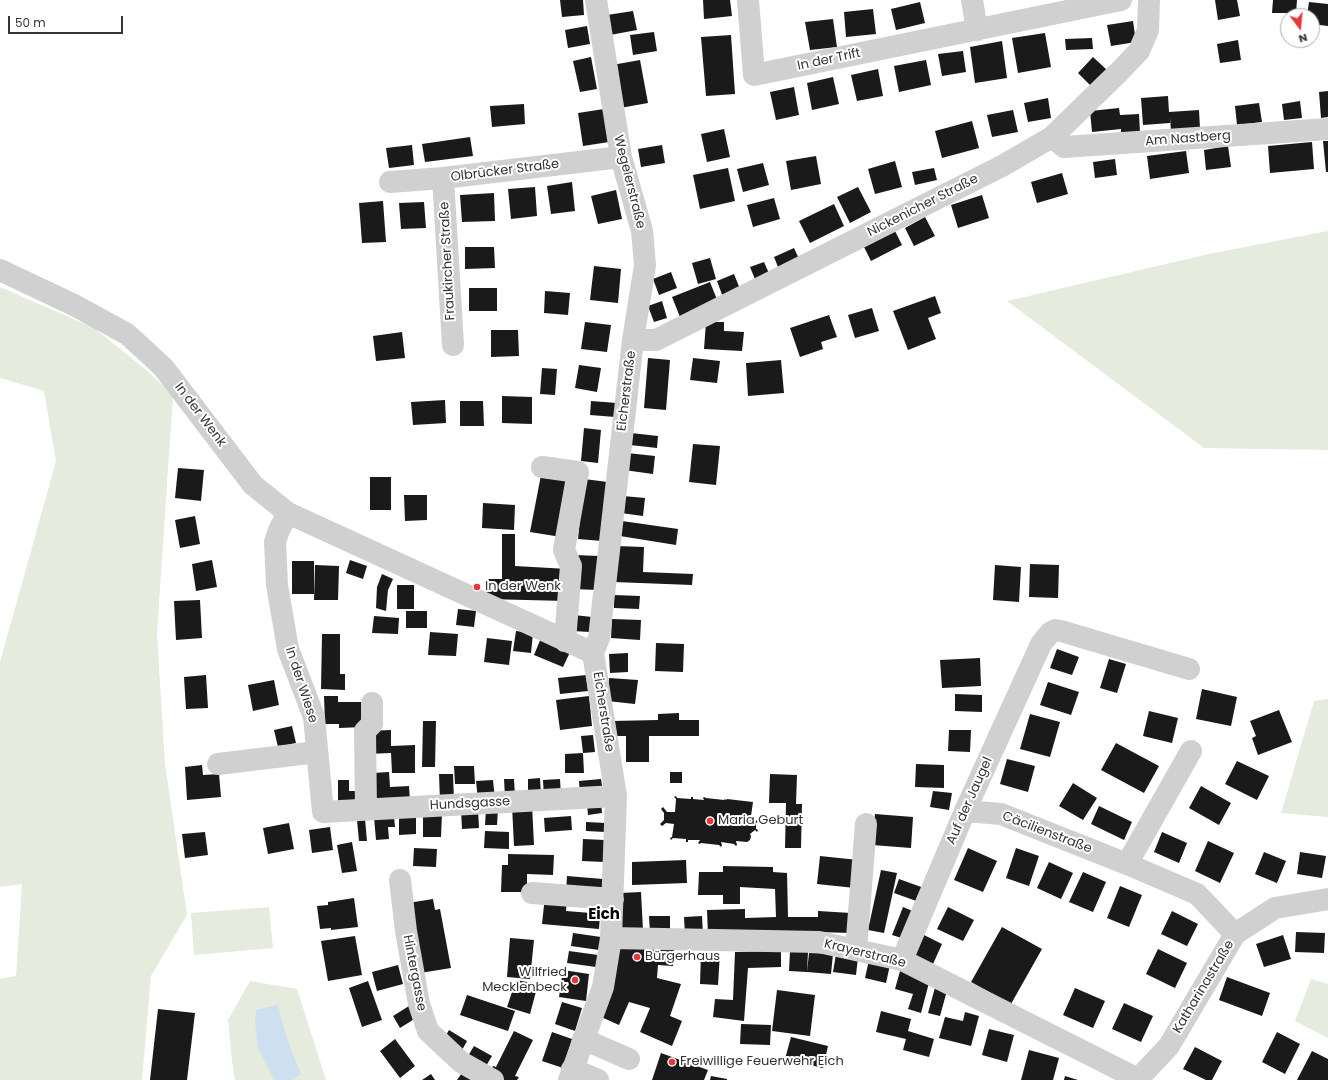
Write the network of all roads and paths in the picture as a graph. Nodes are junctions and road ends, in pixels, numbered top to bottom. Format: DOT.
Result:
graph roads {
  1 [pos="596,0"];
  2 [pos="748,0"];
  3 [pos="972,0"];
  4 [pos="1121,0"];
  5 [pos="1149,0"];
  6 [pos="977,30"];
  7 [pos="1328,129"];
  8 [pos="1052,137"];
  9 [pos="621,157"];
  10 [pos="443,178"];
  11 [pos="390,182"];
  12 [pos="0,270"];
  13 [pos="633,340"];
  14 [pos="453,345"];
  15 [pos="542,467"];
  16 [pos="288,513"];
  17 [pos="565,641"];
  18 [pos="593,653"];
  19 [pos="1189,669"];
  20 [pos="372,703"];
  21 [pos="1191,751"];
  22 [pos="317,752"];
  23 [pos="218,764"];
  24 [pos="616,796"];
  25 [pos="366,809"];
  26 [pos="965,811"];
  27 [pos="323,812"];
  28 [pos="866,824"];
  29 [pos="1127,864"];
  30 [pos="400,880"];
  31 [pos="532,893"];
  32 [pos="613,899"];
  33 [pos="1328,899"];
  34 [pos="1235,934"];
  35 [pos="611,938"];
  36 [pos="856,950"];
  37 [pos="902,960"];
  38 [pos="583,1039"];
  39 [pos="629,1059"];
  40 [pos="570,1075"];
  41 [pos="493,1080"];
  42 [pos="598,1080"];
  43 [pos="1139,1080"];
  1 -- 9 [label="street, Wegelerstraße"];
  2 -- 6 [label="street, In der Trift"];
  3 -- 6 [label="street"];
  4 -- 6 [label="street, In der Trift"];
  5 -- 8 [label="street, Nickenicher Straße"];
  7 -- 8 [label="street, Am Nastberg"];
  8 -- 13 [label="street, Nickenicher Straße"];
  9 -- 10 [label="street, Olbrücker Straße"];
  9 -- 13 [label="street, Wegelerstraße"];
  10 -- 11 [label="street, Olbrücker Straße"];
  10 -- 14 [label="street, Fraukircher Straße"];
  12 -- 16 [label="street, In der Wenk"];
  13 -- 18 [label="street, Eicherstraße"];
  15 -- 17 [label="street"];
  16 -- 17 [label="street, In der Wenk"];
  16 -- 22 [label="street, In der Wiese"];
  17 -- 18 [label="street, In der Wenk"];
  18 -- 24 [label="street, Eicherstraße"];
  19 -- 26 [label="street, Auf der Jaugel"];
  20 -- 25 [label="street"];
  21 -- 29 [label="street"];
  22 -- 23 [label="street"];
  22 -- 27 [label="street, In der Wiese"];
  24 -- 25 [label="street, Hundsgasse"];
  24 -- 32 [label="street, Eicherstraße"];
  25 -- 27 [label="street, Hundsgasse"];
  26 -- 29 [label="street, Cäcilienstraße"];
  26 -- 37 [label="street, Auf der Jaugel"];
  28 -- 36 [label="street"];
  29 -- 34 [label="street, Cäcilienstraße"];
  30 -- 41 [label="street, Hintergasse"];
  31 -- 32 [label="street"];
  32 -- 35 [label="street, Eicherstraße"];
  33 -- 34 [label="street, Katharinastraße"];
  34 -- 43 [label="street, Katharinastraße"];
  35 -- 36 [label="street, Krayerstraße"];
  35 -- 38 [label="street, Eicherstraße"];
  36 -- 37 [label="street, Krayerstraße"];
  37 -- 43 [label="street, Krayerstraße"];
  38 -- 39 [label="street"];
  38 -- 40 [label="street, Eicherstraße"];
  40 -- 42 [label="street"];
}
